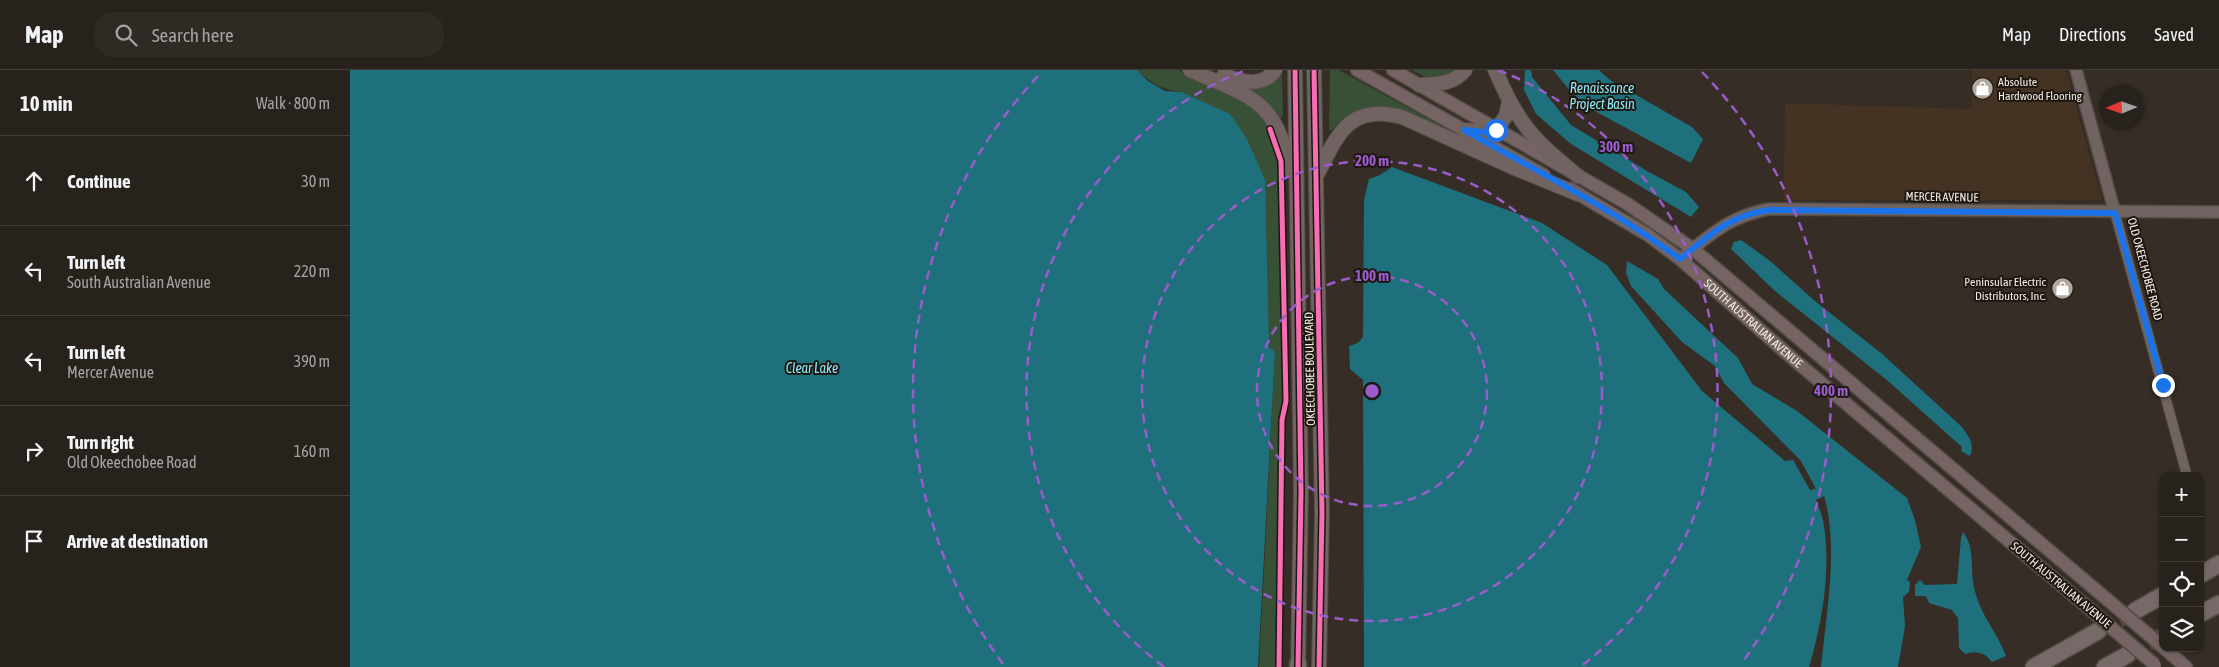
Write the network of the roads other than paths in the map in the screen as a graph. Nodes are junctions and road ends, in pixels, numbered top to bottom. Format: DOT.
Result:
graph roads {
  1 [pos="1190,70"];
  2 [pos="1211,70"];
  3 [pos="1275,70"];
  4 [pos="1295,70"];
  5 [pos="1314,70"];
  6 [pos="1357,70"];
  7 [pos="1393,70"];
  8 [pos="1465,70"];
  9 [pos="1495,70"];
  10 [pos="2076,70"];
  11 [pos="1419,86"];
  12 [pos="1510,101"];
  13 [pos="1464,130"];
  14 [pos="1496,130"];
  15 [pos="1317,176"];
  16 [pos="1578,176"];
  17 [pos="1578,194"];
  18 [pos="2219,212"];
  19 [pos="2115,213"];
  20 [pos="1297,219"];
  21 [pos="1693,249"];
  22 [pos="1680,259"];
  23 [pos="2186,472"];
  24 [pos="2219,564"];
  25 [pos="2204,572"];
  26 [pos="2159,597"];
  27 [pos="2219,604"];
  28 [pos="2135,610"];
  29 [pos="2204,612"];
  30 [pos="2098,631"];
  31 [pos="2159,644"];
  32 [pos="2168,652"];
  33 [pos="2127,655"];
  34 [pos="1298,666"];
  35 [pos="2156,666"];
  36 [pos="1319,667"];
  37 [pos="2034,667"];
  38 [pos="2105,667"];
  39 [pos="2186,667"];
  1 -- 20 [label="main road"];
  2 -- 3 [label="main road"];
  4 -- 20 [label="main road, OKEECHOBEE BOULEVARD"];
  5 -- 15 [label="main road, OKEECHOBEE BOULEVARD"];
  6 -- 13 [label="main road, SOUTH AUSTRALIAN AVENUE"];
  7 -- 11 [label="main road, SOUTH AUSTRALIAN AVENUE"];
  8 -- 11 [label="main road"];
  9 -- 12 [label="main road"];
  10 -- 19 [label="street, OLD OKEECHOBEE ROAD"];
  11 -- 14 [label="main road, SOUTH AUSTRALIAN AVENUE"];
  12 -- 14 [label="main road"];
  12 -- 16 [label="main road"];
  13 -- 14 [label="main road"];
  13 -- 17 [label="main road, SOUTH AUSTRALIAN AVENUE"];
  14 -- 16 [label="main road, SOUTH AUSTRALIAN AVENUE"];
  15 -- 17 [label="main road"];
  15 -- 36 [label="main road, OKEECHOBEE BOULEVARD"];
  16 -- 21 [label="main road, SOUTH AUSTRALIAN AVENUE"];
  17 -- 22 [label="main road, SOUTH AUSTRALIAN AVENUE"];
  18 -- 19 [label="street, MERCER AVENUE"];
  19 -- 21 [label="street, MERCER AVENUE"];
  19 -- 23 [label="street, OLD OKEECHOBEE ROAD"];
  20 -- 34 [label="main road, OKEECHOBEE BOULEVARD"];
  21 -- 22 [label="street, MERCER AVENUE"];
  21 -- 31 [label="main road, SOUTH AUSTRALIAN AVENUE, bridge"];
  22 -- 35 [label="main road, SOUTH AUSTRALIAN AVENUE, bridge"];
  24 -- 25 [label="highway"];
  26 -- 28 [label="highway"];
  27 -- 29 [label="highway"];
  30 -- 37 [label="highway"];
  32 -- 39 [label="main road, SOUTH AUSTRALIAN AVENUE"];
  33 -- 38 [label="highway"];
}
